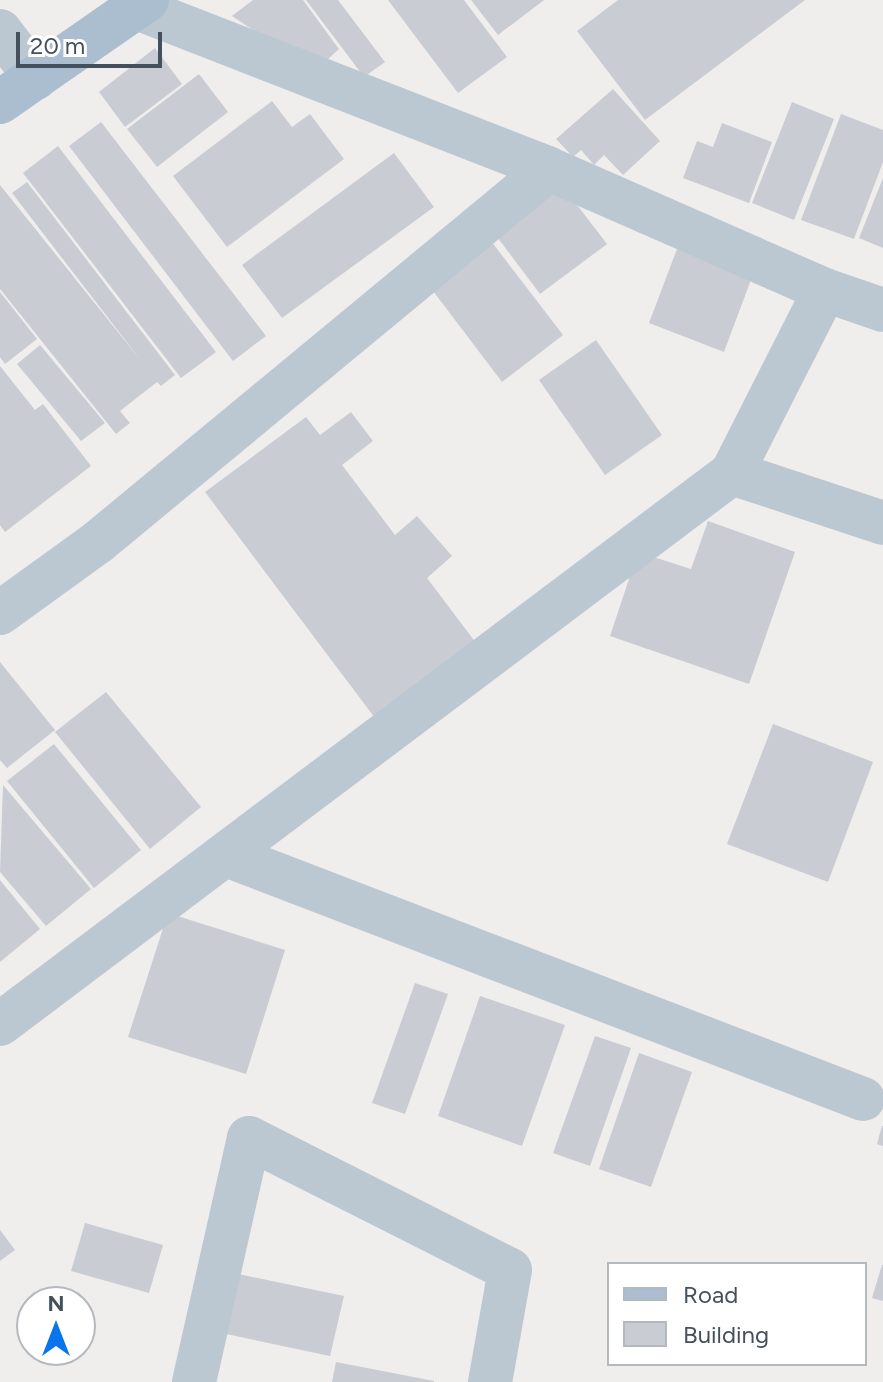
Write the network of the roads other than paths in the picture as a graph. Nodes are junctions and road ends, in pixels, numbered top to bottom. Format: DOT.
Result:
graph roads {
  1 [pos="142,4"];
  2 [pos="0,31"];
  3 [pos="36,78"];
  4 [pos="0,102"];
  5 [pos="549,169"];
  6 [pos="825,290"];
  7 [pos="883,310"];
  8 [pos="732,473"];
  9 [pos="883,523"];
  10 [pos="0,613"];
  11 [pos="229,856"];
  12 [pos="0,1024"];
  13 [pos="863,1099"];
  14 [pos="194,1382"];
  15 [pos="490,1382"];
  1 -- 3 [label="main road"];
  1 -- 5 [label="street"];
  2 -- 3 [label="street"];
  3 -- 4 [label="main road"];
  5 -- 6 [label="street"];
  5 -- 10 [label="street"];
  6 -- 7 [label="street"];
  6 -- 8 [label="street"];
  8 -- 9 [label="street"];
  8 -- 11 [label="street"];
  11 -- 12 [label="street"];
  11 -- 13 [label="street"];
  14 -- 15 [label="street"];
}
